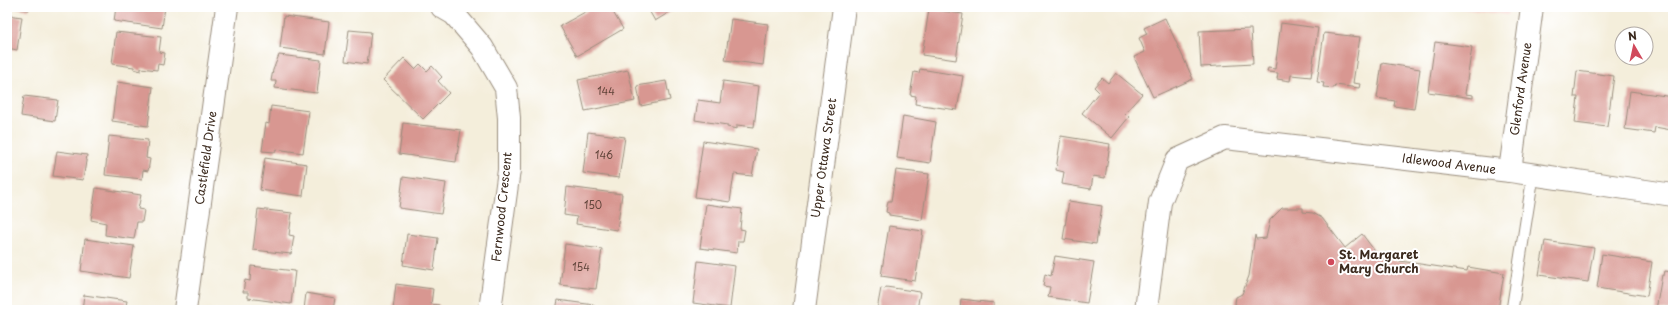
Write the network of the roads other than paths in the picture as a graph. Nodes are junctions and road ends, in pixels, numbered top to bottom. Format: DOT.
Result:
graph roads {
  1 [pos="226,7"];
  2 [pos="442,7"];
  3 [pos="844,7"];
  4 [pos="1532,7"];
  5 [pos="1510,172"];
  6 [pos="1533,176"];
  7 [pos="1673,195"];
  8 [pos="185,310"];
  9 [pos="490,310"];
  10 [pos="804,310"];
  11 [pos="1146,310"];
  12 [pos="1512,310"];
  1 -- 8 [label="street, Castlefield Drive"];
  2 -- 9 [label="street, Fernwood Crescent"];
  3 -- 10 [label="street, Upper Ottawa Street"];
  4 -- 5 [label="street, Glenford Avenue"];
  5 -- 6 [label="street, Idlewood Avenue"];
  5 -- 11 [label="street, Idlewood Avenue"];
  6 -- 7 [label="street, Idlewood Avenue"];
  6 -- 12 [label="lane"];
}
